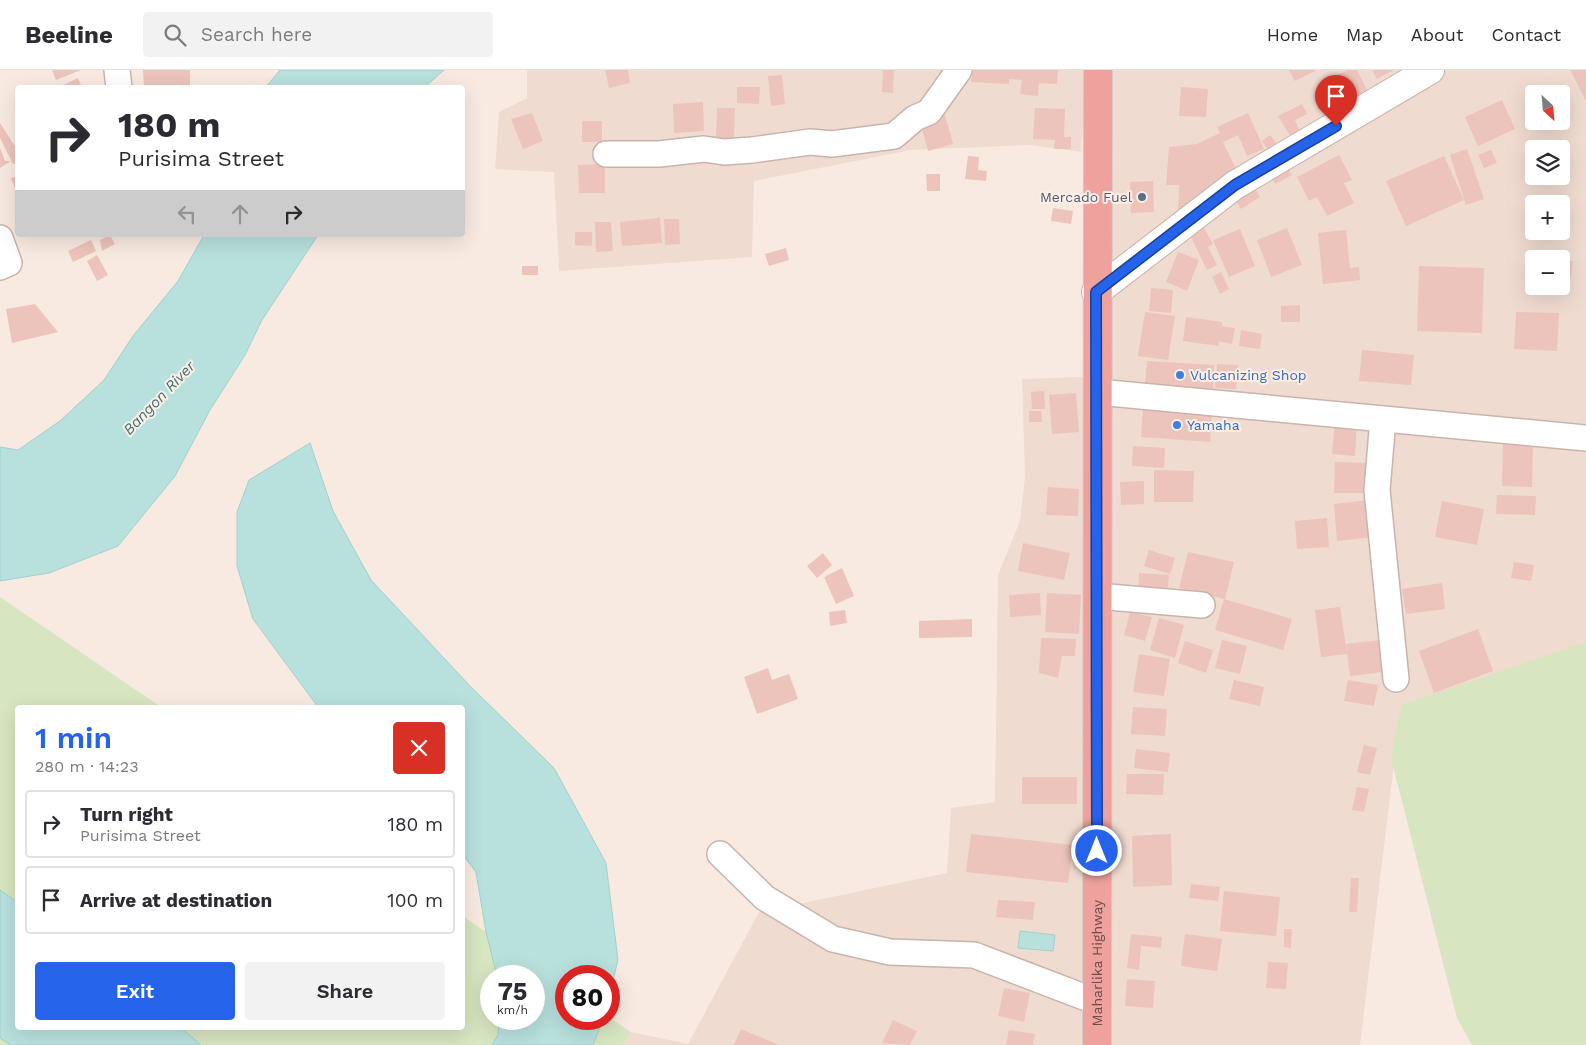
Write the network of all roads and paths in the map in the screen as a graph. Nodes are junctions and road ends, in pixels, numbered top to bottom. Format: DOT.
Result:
graph roads {
  1 [pos="117,70"];
  2 [pos="958,70"];
  3 [pos="1098,70"];
  4 [pos="1430,70"];
  5 [pos="119,85"];
  6 [pos="606,154"];
  7 [pos="0,238"];
  8 [pos="0,267"];
  9 [pos="1096,292"];
  10 [pos="1098,392"];
  11 [pos="1383,419"];
  12 [pos="1586,438"];
  13 [pos="1097,596"];
  14 [pos="1202,605"];
  15 [pos="1396,679"];
  16 [pos="720,854"];
  17 [pos="1097,1002"];
  18 [pos="1097,1045"];
  1 -- 5 [label="street"];
  2 -- 6 [label="street"];
  3 -- 9 [label="highway, Maharlika Highway"];
  4 -- 9 [label="street"];
  7 -- 8 [label="street"];
  9 -- 10 [label="highway, Maharlika Highway"];
  10 -- 11 [label="street"];
  10 -- 13 [label="highway, Maharlika Highway"];
  11 -- 12 [label="street"];
  11 -- 15 [label="street"];
  13 -- 14 [label="street"];
  13 -- 17 [label="highway, Maharlika Highway"];
  16 -- 17 [label="street"];
  17 -- 18 [label="highway, Maharlika Highway"];
}
